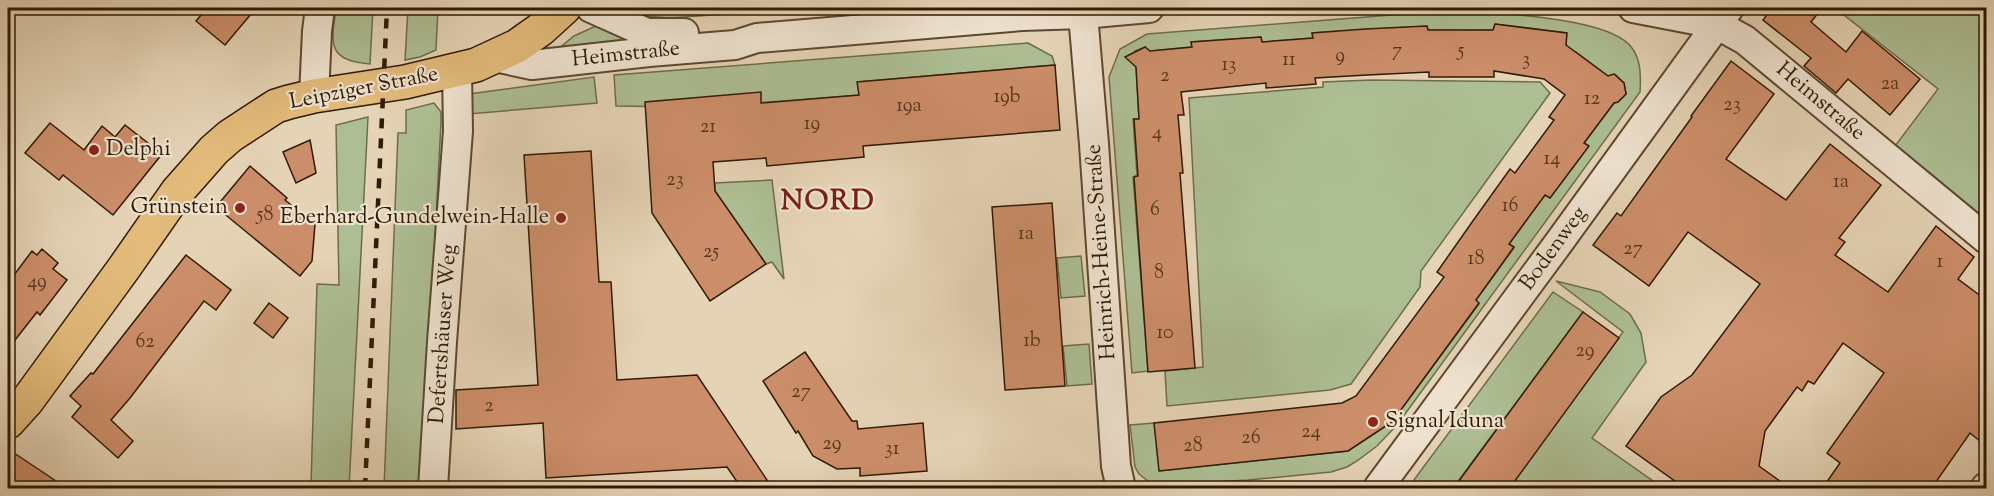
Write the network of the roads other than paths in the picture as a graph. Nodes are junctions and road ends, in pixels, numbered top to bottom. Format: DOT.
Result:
graph roads {
  1 [pos="320,8"];
  2 [pos="564,8"];
  3 [pos="591,8"];
  4 [pos="1149,8"];
  5 [pos="1633,8"];
  6 [pos="1083,14"];
  7 [pos="1723,16"];
  8 [pos="756,38"];
  9 [pos="495,57"];
  10 [pos="457,71"];
  11 [pos="314,96"];
  12 [pos="1986,240"];
  13 [pos="8,422"];
  14 [pos="434,489"];
  15 [pos="1121,489"];
  16 [pos="1378,489"];
  1 -- 11 [label="street"];
  2 -- 9 [label="main road, Leipziger Straße"];
  3 -- 8 [label="street, Heimstraße"];
  4 -- 6 [label="street, Heimstraße"];
  5 -- 7 [label="street, Heimstraße"];
  6 -- 8 [label="street, Heimstraße"];
  6 -- 15 [label="street, Heinrich-Heine-Straße"];
  7 -- 12 [label="street, Heimstraße"];
  7 -- 16 [label="street, Bodenweg"];
  8 -- 9 [label="street, Heimstraße"];
  9 -- 10 [label="main road, Leipziger Straße"];
  10 -- 11 [label="main road, Leipziger Straße"];
  10 -- 14 [label="street, Defertshäuser Weg"];
  11 -- 13 [label="main road, Leipziger Straße"];
}
